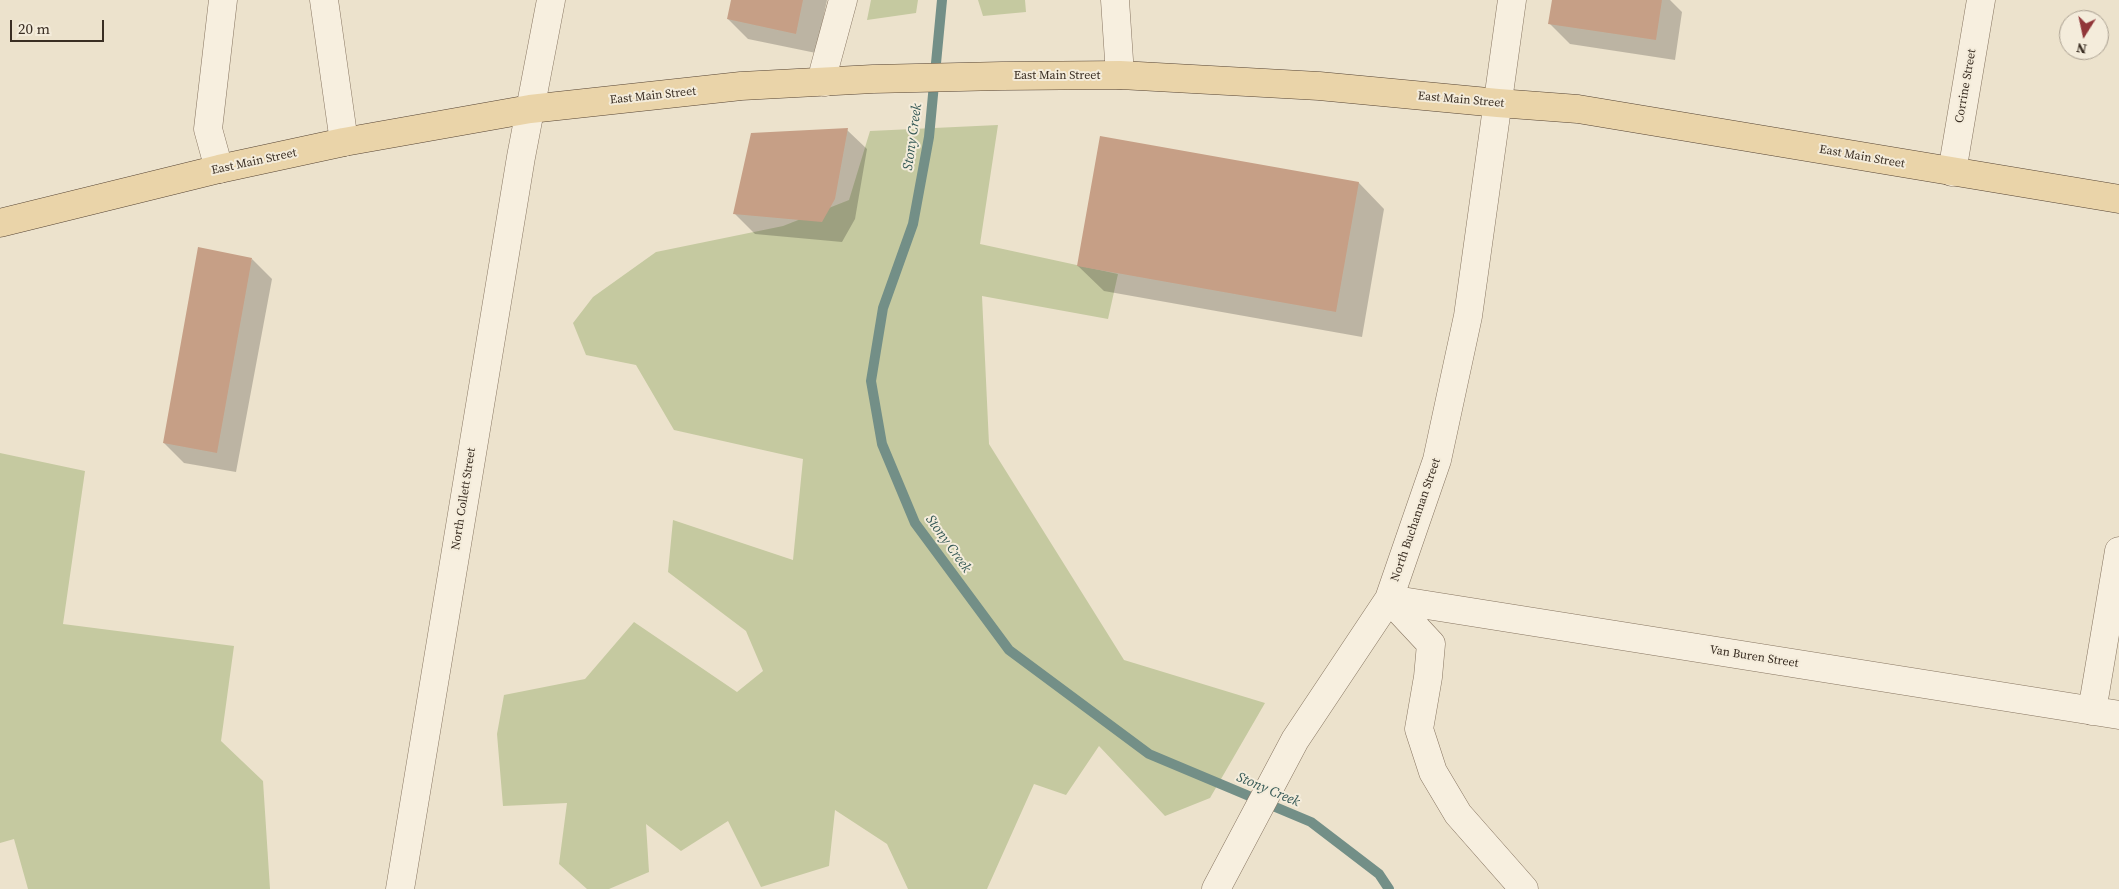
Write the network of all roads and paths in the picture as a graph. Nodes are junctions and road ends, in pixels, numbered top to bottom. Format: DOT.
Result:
graph roads {
  1 [pos="223,0"];
  2 [pos="324,0"];
  3 [pos="551,0"];
  4 [pos="844,0"];
  5 [pos="1115,0"];
  6 [pos="1512,0"];
  7 [pos="1981,0"];
  8 [pos="1120,75"];
  9 [pos="824,82"];
  10 [pos="1498,103"];
  11 [pos="530,109"];
  12 [pos="344,142"];
  13 [pos="219,169"];
  14 [pos="1952,172"];
  15 [pos="2119,199"];
  16 [pos="0,222"];
  17 [pos="2119,550"];
  18 [pos="1389,599"];
  19 [pos="2092,711"];
  20 [pos="2119,715"];
  21 [pos="400,889"];
  22 [pos="1216,889"];
  23 [pos="1524,889"];
  1 -- 13 [label="street"];
  2 -- 12 [label="street"];
  3 -- 11 [label="street, North Collett Street"];
  4 -- 9 [label="street"];
  5 -- 8 [label="street"];
  6 -- 10 [label="street, North Buchannan Street"];
  7 -- 14 [label="street, Corrine Street"];
  8 -- 9 [label="main road, East Main Street"];
  8 -- 10 [label="main road, East Main Street"];
  9 -- 11 [label="main road, East Main Street"];
  10 -- 14 [label="main road, East Main Street"];
  10 -- 18 [label="street, North Buchannan Street"];
  11 -- 12 [label="main road, East Main Street"];
  11 -- 21 [label="street, North Collett Street"];
  12 -- 13 [label="main road, East Main Street"];
  13 -- 16 [label="main road, East Main Street"];
  14 -- 15 [label="main road, East Main Street"];
  17 -- 19 [label="street"];
  18 -- 19 [label="street, Van Buren Street"];
  18 -- 22 [label="street, North Buchannan Street"];
  18 -- 23 [label="street"];
  19 -- 20 [label="street, Van Buren Street"];
}
